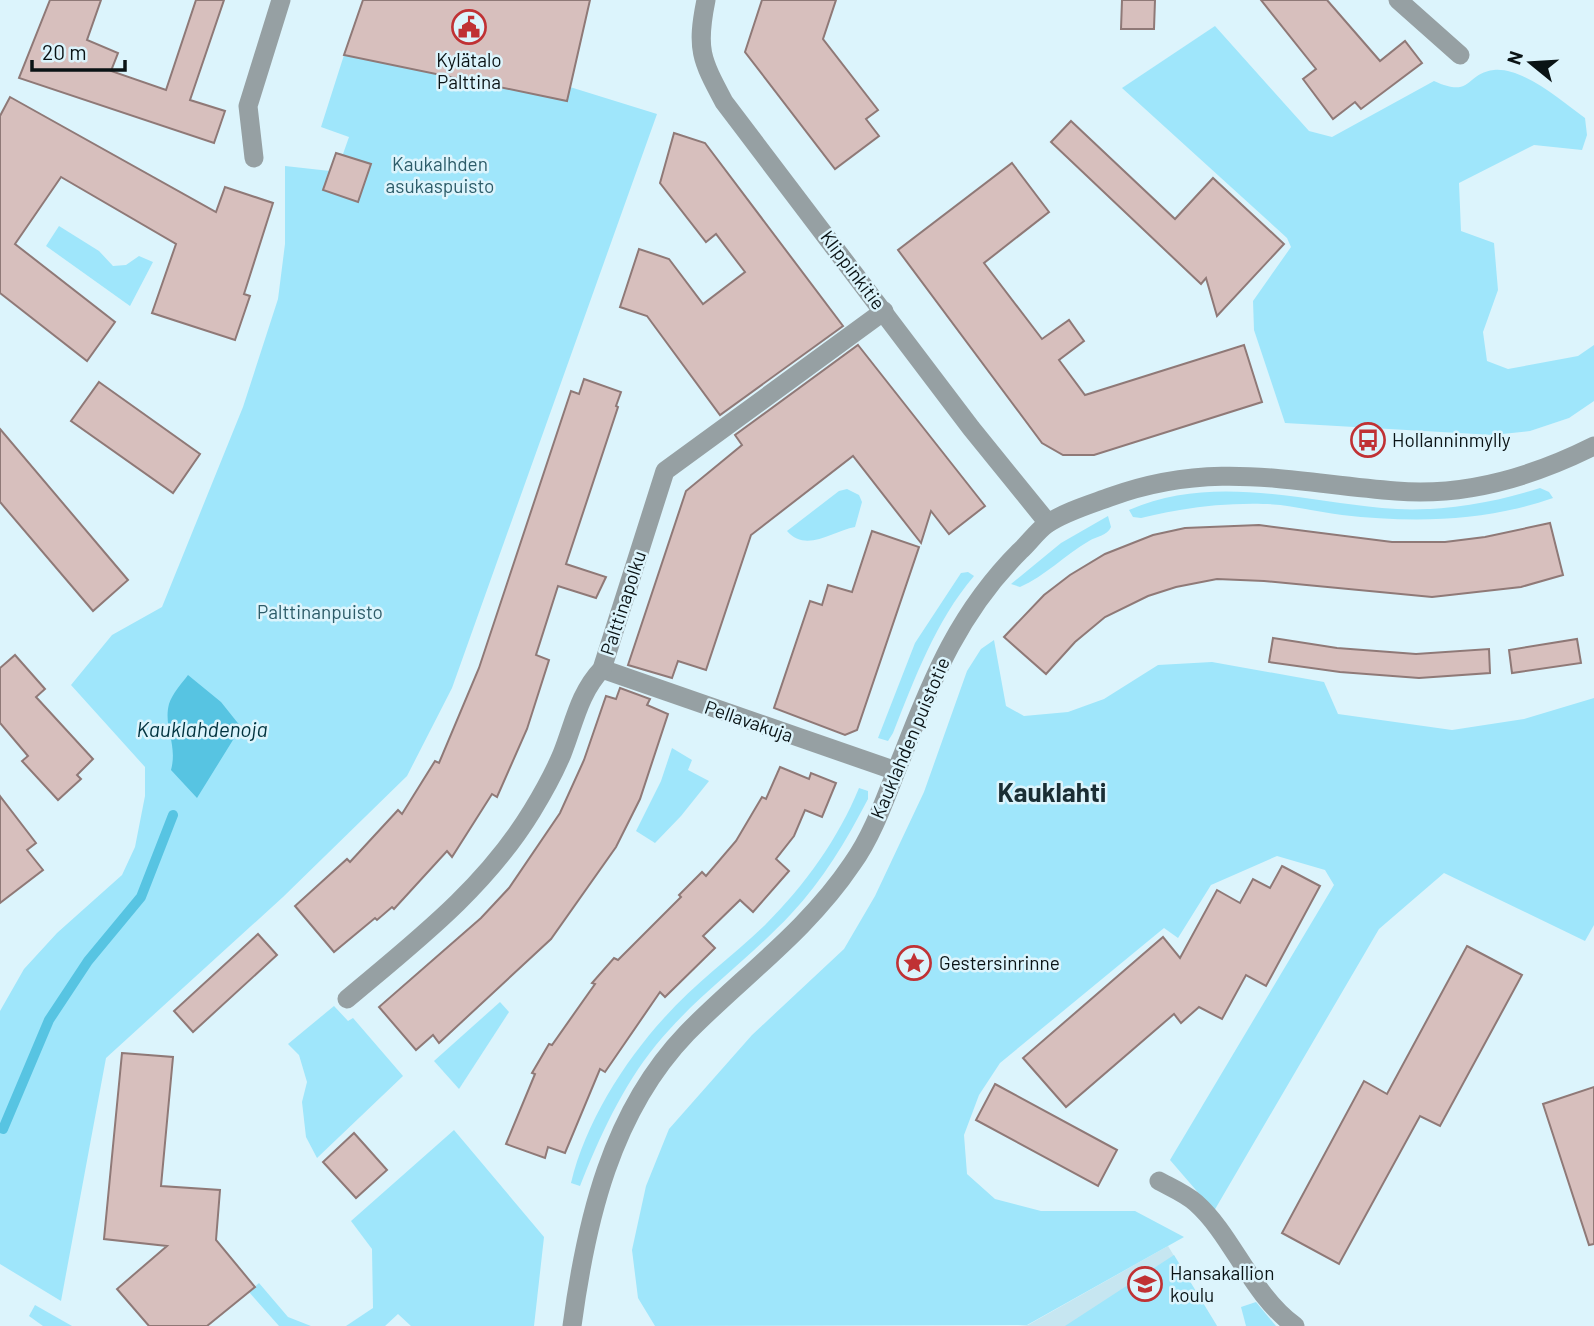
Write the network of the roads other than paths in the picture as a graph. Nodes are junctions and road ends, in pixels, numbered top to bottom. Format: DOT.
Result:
graph roads {
  1 [pos="281,0"];
  2 [pos="706,0"];
  3 [pos="1398,0"];
  4 [pos="1460,55"];
  5 [pos="254,158"];
  6 [pos="884,311"];
  7 [pos="1594,446"];
  8 [pos="1048,523"];
  9 [pos="602,669"];
  10 [pos="896,771"];
  11 [pos="347,999"];
  12 [pos="1158,1181"];
  13 [pos="572,1326"];
  14 [pos="1295,1326"];
  1 -- 5 [label="street"];
  2 -- 6 [label="street, Klippinkitie"];
  3 -- 4 [label="street"];
  6 -- 8 [label="street, Klippinkitie"];
  6 -- 9 [label="street, Palttinapolku"];
  7 -- 8 [label="street, Kauklahden puistotie"];
  8 -- 10 [label="street, Kauklahden puistotie"];
  9 -- 10 [label="street, Pellavakuja"];
  9 -- 11 [label="street, Palttinapolku"];
  10 -- 13 [label="street, Kauklahden puistotie"];
  12 -- 14 [label="street"];
}
